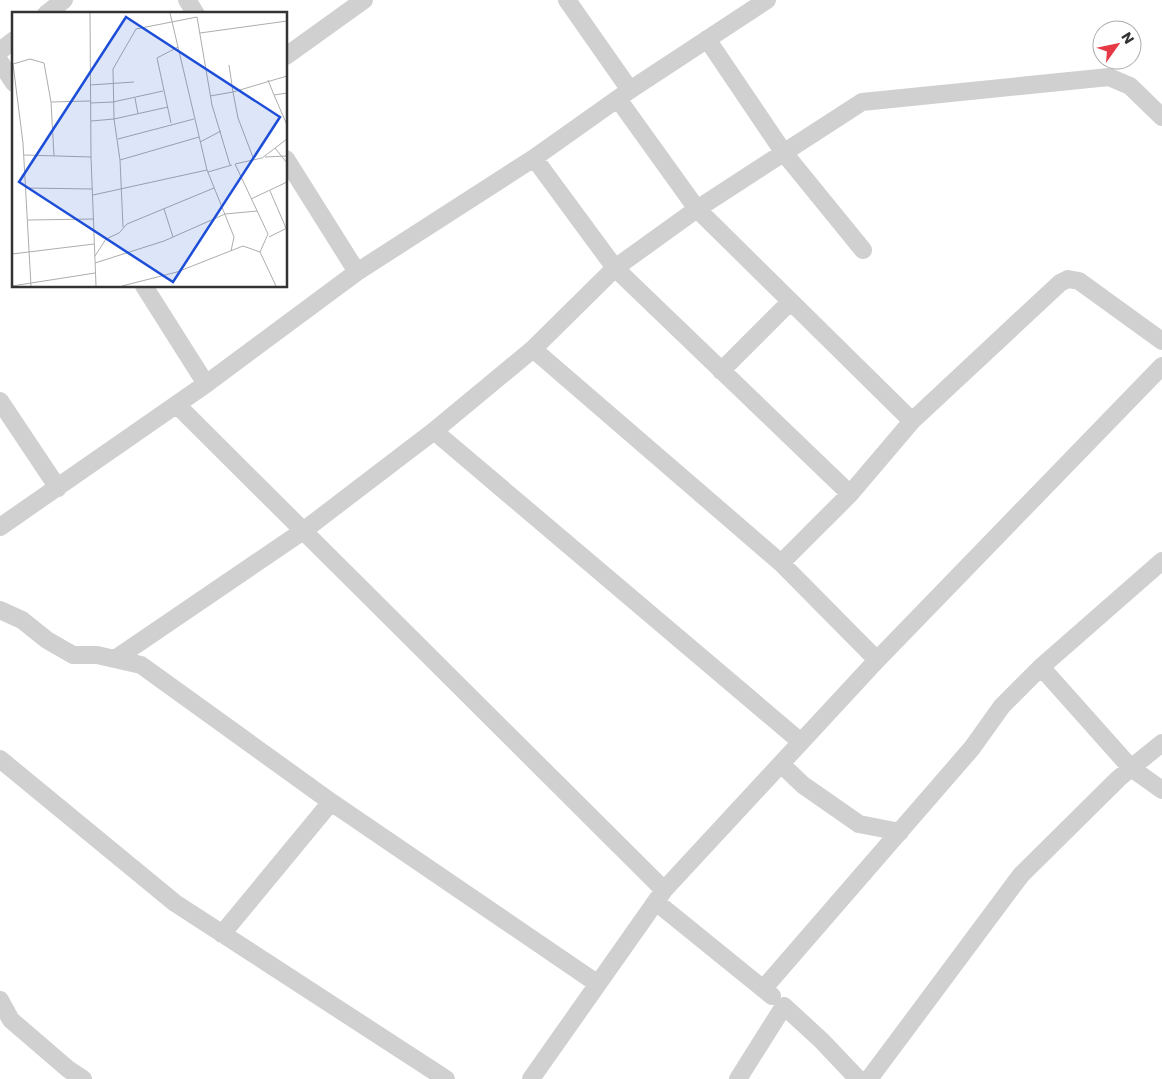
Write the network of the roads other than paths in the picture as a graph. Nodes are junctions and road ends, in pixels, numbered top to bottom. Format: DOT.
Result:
graph roads {
  1 [pos="62,0"];
  2 [pos="187,0"];
  3 [pos="364,0"];
  4 [pos="568,0"];
  5 [pos="767,0"];
  6 [pos="48,12"];
  7 [pos="195,12"];
  8 [pos="707,39"];
  9 [pos="12,42"];
  10 [pos="0,51"];
  11 [pos="288,55"];
  12 [pos="0,62"];
  13 [pos="12,80"];
  14 [pos="624,94"];
  15 [pos="1162,117"];
  16 [pos="784,153"];
  17 [pos="534,158"];
  18 [pos="288,162"];
  19 [pos="697,209"];
  20 [pos="863,250"];
  21 [pos="615,268"];
  22 [pos="356,272"];
  23 [pos="145,288"];
  24 [pos="790,302"];
  25 [pos="1162,341"];
  26 [pos="534,349"];
  27 [pos="1162,366"];
  28 [pos="721,371"];
  29 [pos="206,384"];
  30 [pos="0,402"];
  31 [pos="177,405"];
  32 [pos="912,421"];
  33 [pos="434,431"];
  34 [pos="58,488"];
  35 [pos="850,494"];
  36 [pos="0,527"];
  37 [pos="303,531"];
  38 [pos="1162,561"];
  39 [pos="781,563"];
  40 [pos="0,610"];
  41 [pos="115,659"];
  42 [pos="876,660"];
  43 [pos="1041,667"];
  44 [pos="801,742"];
  45 [pos="1162,743"];
  46 [pos="0,759"];
  47 [pos="781,764"];
  48 [pos="1131,768"];
  49 [pos="1162,790"];
  50 [pos="331,802"];
  51 [pos="900,832"];
  52 [pos="660,896"];
  53 [pos="222,934"];
  54 [pos="598,984"];
  55 [pos="763,989"];
  56 [pos="0,1000"];
  57 [pos="784,1006"];
  58 [pos="83,1079"];
  59 [pos="446,1079"];
  60 [pos="531,1079"];
  61 [pos="738,1079"];
  62 [pos="858,1079"];
  63 [pos="869,1079"];
  1 -- 6 [label="street"];
  2 -- 7 [label="street"];
  3 -- 11 [label="street"];
  4 -- 14 [label="street"];
  5 -- 8 [label="street"];
  8 -- 14 [label="street"];
  8 -- 16 [label="street"];
  9 -- 10 [label="street"];
  12 -- 13 [label="street"];
  14 -- 17 [label="street"];
  14 -- 19 [label="street"];
  15 -- 16 [label="street"];
  16 -- 19 [label="street"];
  16 -- 20 [label="street"];
  17 -- 21 [label="street"];
  17 -- 22 [label="street"];
  18 -- 22 [label="street"];
  19 -- 21 [label="street"];
  19 -- 24 [label="street"];
  21 -- 26 [label="street"];
  21 -- 28 [label="street"];
  22 -- 29 [label="street"];
  23 -- 29 [label="street"];
  24 -- 28 [label="street"];
  24 -- 32 [label="street"];
  25 -- 32 [label="street"];
  26 -- 33 [label="street"];
  26 -- 39 [label="street"];
  27 -- 42 [label="street"];
  28 -- 35 [label="street"];
  29 -- 31 [label="street"];
  30 -- 34 [label="street"];
  31 -- 34 [label="street"];
  31 -- 37 [label="street"];
  32 -- 35 [label="street"];
  33 -- 37 [label="street"];
  33 -- 44 [label="street"];
  34 -- 36 [label="street"];
  35 -- 39 [label="street"];
  37 -- 41 [label="street"];
  37 -- 52 [label="street"];
  38 -- 43 [label="street"];
  39 -- 42 [label="street"];
  40 -- 41 [label="street"];
  41 -- 50 [label="street"];
  42 -- 44 [label="street"];
  43 -- 48 [label="street"];
  43 -- 51 [label="street"];
  44 -- 47 [label="street"];
  45 -- 48 [label="street"];
  46 -- 53 [label="street"];
  47 -- 51 [label="street"];
  47 -- 52 [label="street"];
  48 -- 49 [label="street"];
  48 -- 63 [label="street"];
  50 -- 53 [label="street"];
  50 -- 54 [label="street"];
  51 -- 55 [label="street"];
  52 -- 54 [label="street"];
  52 -- 55 [label="street"];
  53 -- 59 [label="street"];
  54 -- 60 [label="street"];
  55 -- 57 [label="street"];
  56 -- 58 [label="street"];
  57 -- 61 [label="street"];
  57 -- 62 [label="street"];
}
